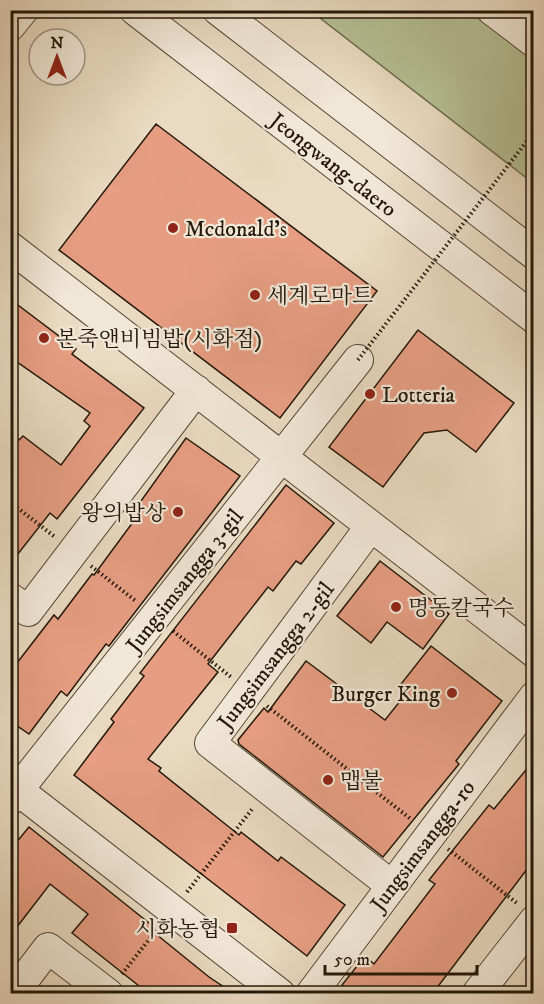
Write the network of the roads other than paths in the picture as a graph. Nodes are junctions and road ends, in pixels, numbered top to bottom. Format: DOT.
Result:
graph roads {
  1 [pos="22,10"];
  2 [pos="135,10"];
  3 [pos="218,10"];
  4 [pos="492,10"];
  5 [pos="10,26"];
  6 [pos="534,42"];
  7 [pos="13,255"];
  8 [pos="534,255"];
  9 [pos="534,318"];
  10 [pos="358,360"];
  11 [pos="196,390"];
  12 [pos="281,457"];
  13 [pos="370,526"];
  14 [pos="10,598"];
  15 [pos="534,652"];
  16 [pos="534,697"];
  17 [pos="13,791"];
  18 [pos="392,886"];
  19 [pos="529,915"];
  20 [pos="13,993"];
  21 [pos="108,993"];
  22 [pos="280,993"];
  23 [pos="311,993"];
  24 [pos="477,993"];
  1 -- 5 [label="street"];
  2 -- 9 [label="street, Jeongwang-daero"];
  3 -- 8 [label="street"];
  4 -- 6 [label="street"];
  7 -- 11 [label="street"];
  10 -- 12 [label="street, Jungsimsangga 3-gil"];
  11 -- 12 [label="street"];
  11 -- 14 [label="street"];
  12 -- 13 [label="street"];
  12 -- 17 [label="street, Jungsimsangga 3-gil"];
  13 -- 15 [label="street"];
  13 -- 18 [label="street, Jungsimsangga 2-gil"];
  16 -- 18 [label="street, Jungsimsangga-ro"];
  17 -- 22 [label="street"];
  18 -- 23 [label="street, Jungsimsangga-ro"];
  19 -- 24 [label="street"];
  20 -- 21 [label="street"];
}
